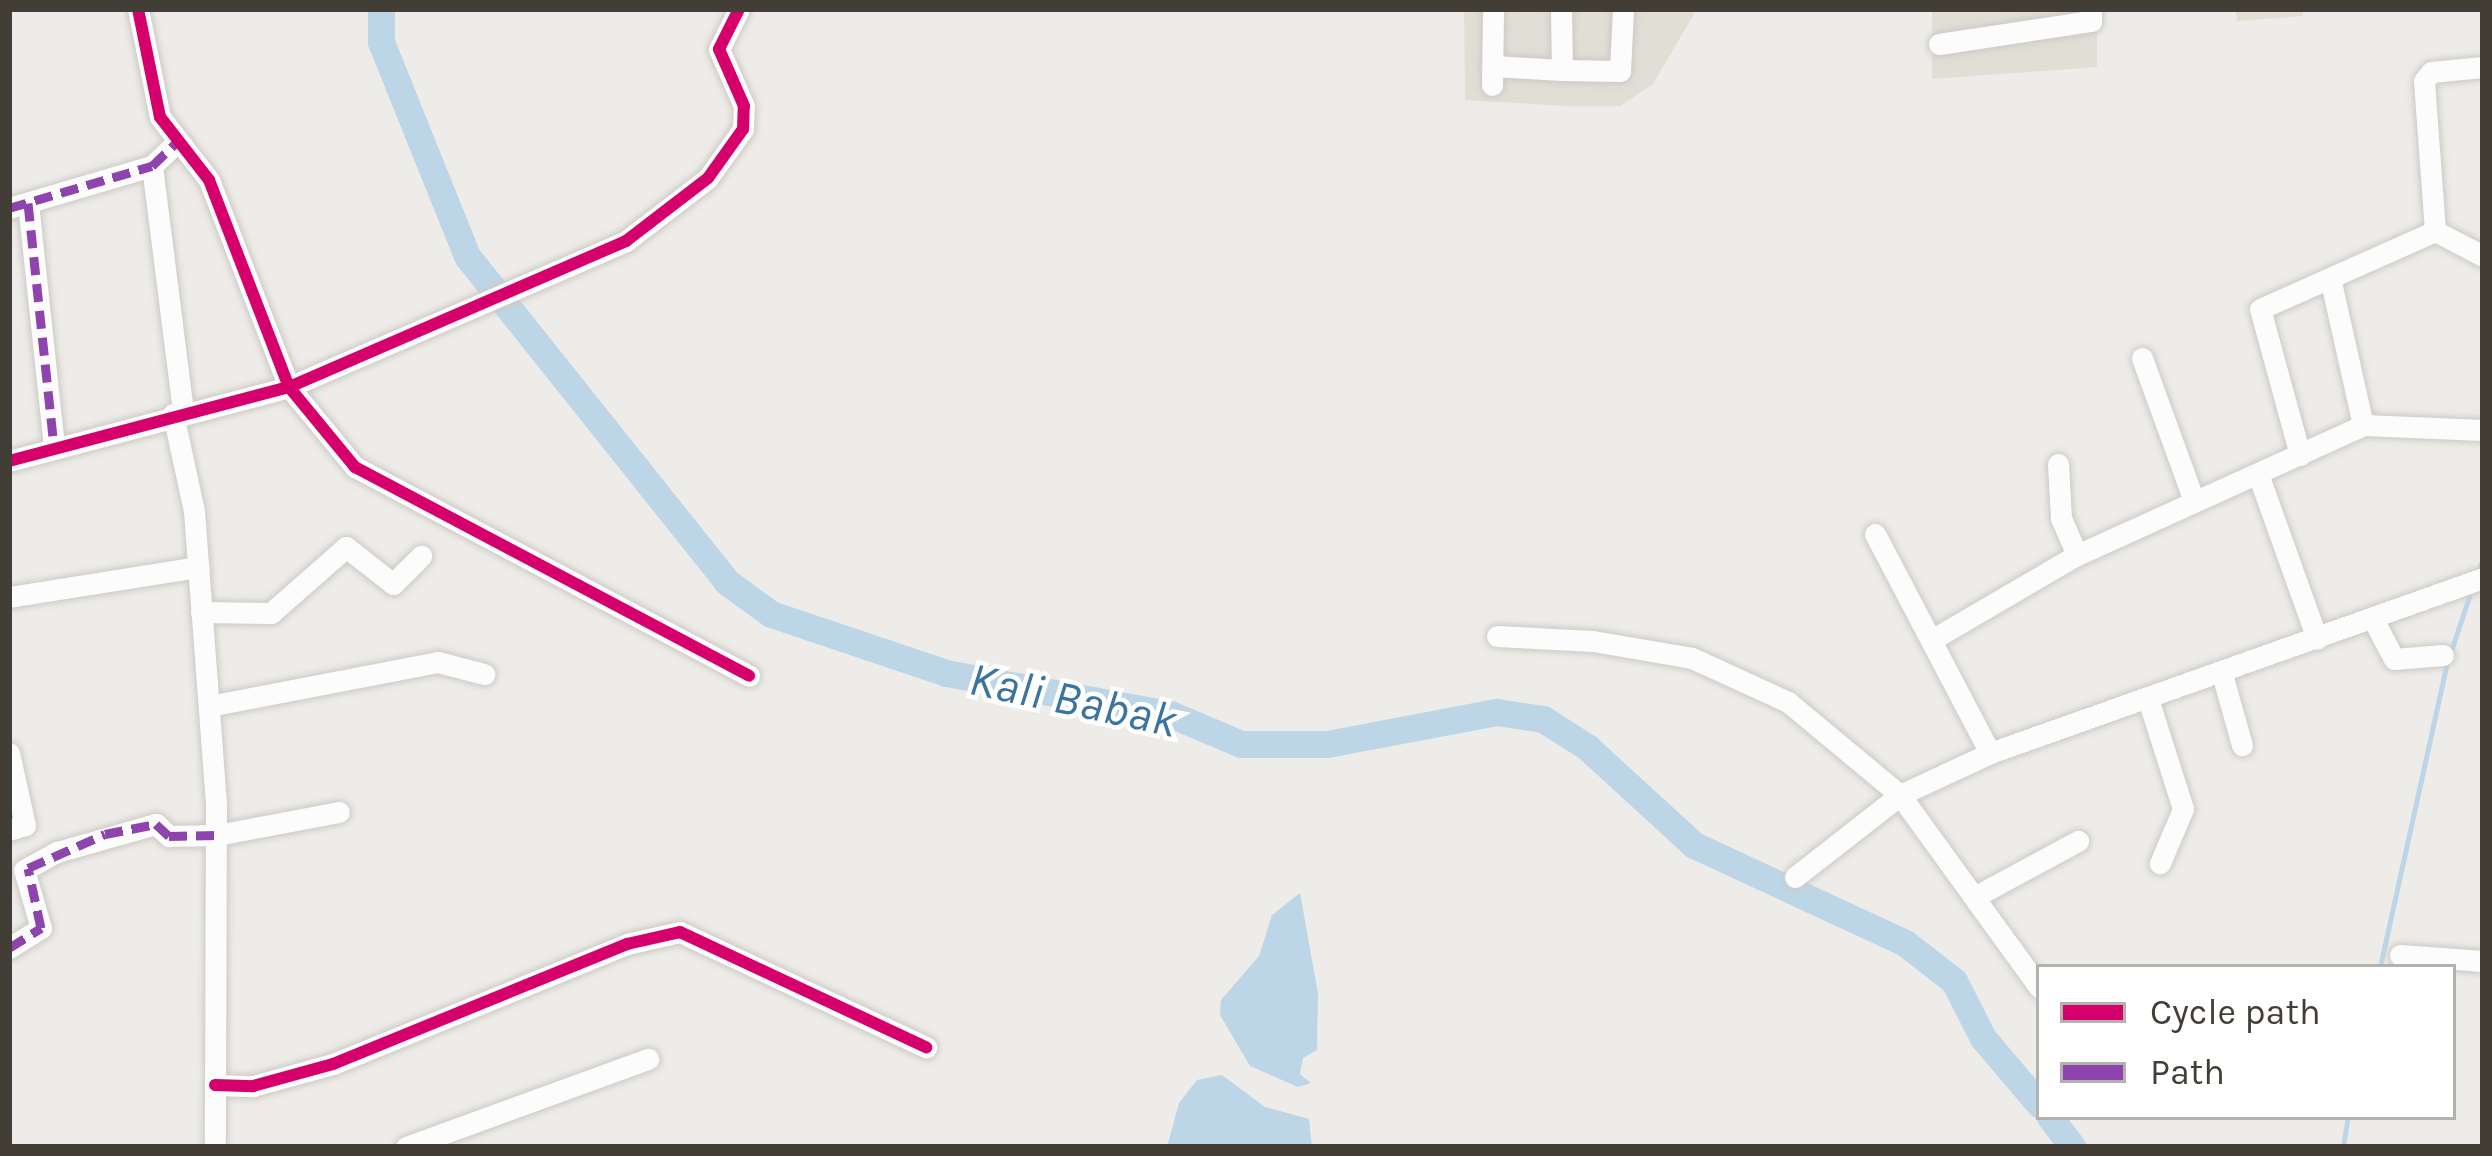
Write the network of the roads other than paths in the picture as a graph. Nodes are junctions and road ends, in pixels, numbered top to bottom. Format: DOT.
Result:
graph roads {
  1 [pos="138,9"];
  2 [pos="739,9"];
  3 [pos="1493,9"];
  4 [pos="1561,9"];
  5 [pos="1623,9"];
  6 [pos="2091,9"];
  7 [pos="1940,44"];
  8 [pos="2483,67"];
  9 [pos="1562,70"];
  10 [pos="176,142"];
  11 [pos="152,166"];
  12 [pos="19,206"];
  13 [pos="2435,231"];
  14 [pos="2483,256"];
  15 [pos="2331,282"];
  16 [pos="2142,358"];
  17 [pos="290,387"];
  18 [pos="178,413"];
  19 [pos="2363,425"];
  20 [pos="2483,430"];
  21 [pos="54,447"];
  22 [pos="2300,455"];
  23 [pos="9,461"];
  24 [pos="2058,464"];
  25 [pos="2258,473"];
  26 [pos="2194,497"];
  27 [pos="1875,535"];
  28 [pos="2077,555"];
  29 [pos="422,556"];
  30 [pos="200,567"];
  31 [pos="2475,580"];
  32 [pos="9,597"];
  33 [pos="201,612"];
  34 [pos="2373,620"];
  35 [pos="1497,636"];
  36 [pos="1934,639"];
  37 [pos="2317,639"];
  38 [pos="2443,655"];
  39 [pos="484,674"];
  40 [pos="2222,674"];
  41 [pos="749,676"];
  42 [pos="2149,699"];
  43 [pos="209,706"];
  44 [pos="2242,746"];
  45 [pos="9,753"];
  46 [pos="1990,753"];
  47 [pos="1900,795"];
  48 [pos="339,812"];
  49 [pos="9,830"];
  50 [pos="217,835"];
  51 [pos="2078,841"];
  52 [pos="2161,863"];
  53 [pos="1795,877"];
  54 [pos="1978,896"];
  55 [pos="9,948"];
  56 [pos="2400,955"];
  57 [pos="2483,962"];
  58 [pos="2036,983"];
  59 [pos="926,1047"];
  60 [pos="648,1059"];
  61 [pos="215,1085"];
  62 [pos="215,1147"];
  63 [pos="406,1147"];
  1 -- 10 [label="street"];
  2 -- 17 [label="street"];
  3 -- 9 [label="street"];
  4 -- 9 [label="street"];
  5 -- 9 [label="street"];
  6 -- 7 [label="street"];
  8 -- 13 [label="street"];
  10 -- 11 [label="street"];
  10 -- 17 [label="street"];
  11 -- 12 [label="street"];
  11 -- 18 [label="street"];
  12 -- 21 [label="street"];
  13 -- 14 [label="street"];
  13 -- 15 [label="street"];
  15 -- 19 [label="street"];
  15 -- 22 [label="street"];
  16 -- 26 [label="street"];
  17 -- 18 [label="street"];
  17 -- 41 [label="street"];
  18 -- 21 [label="street"];
  18 -- 30 [label="street"];
  19 -- 20 [label="street"];
  19 -- 22 [label="street"];
  21 -- 23 [label="street"];
  22 -- 25 [label="street"];
  24 -- 28 [label="street"];
  25 -- 26 [label="street"];
  25 -- 37 [label="street"];
  26 -- 28 [label="street"];
  27 -- 36 [label="street"];
  28 -- 36 [label="street"];
  29 -- 33 [label="street"];
  30 -- 32 [label="street"];
  30 -- 33 [label="street"];
  31 -- 34 [label="street"];
  33 -- 43 [label="street"];
  34 -- 37 [label="street"];
  34 -- 38 [label="street"];
  35 -- 47 [label="street"];
  36 -- 46 [label="street"];
  37 -- 40 [label="street"];
  39 -- 43 [label="street"];
  40 -- 42 [label="street"];
  40 -- 44 [label="street"];
  42 -- 46 [label="street"];
  42 -- 52 [label="street"];
  43 -- 50 [label="street"];
  45 -- 49 [label="street"];
  46 -- 47 [label="street"];
  47 -- 53 [label="street"];
  47 -- 54 [label="street"];
  48 -- 50 [label="street"];
  50 -- 55 [label="street"];
  50 -- 61 [label="street"];
  51 -- 54 [label="street"];
  54 -- 58 [label="street"];
  56 -- 57 [label="street"];
  59 -- 61 [label="street"];
  60 -- 63 [label="street"];
  61 -- 62 [label="street"];
}
